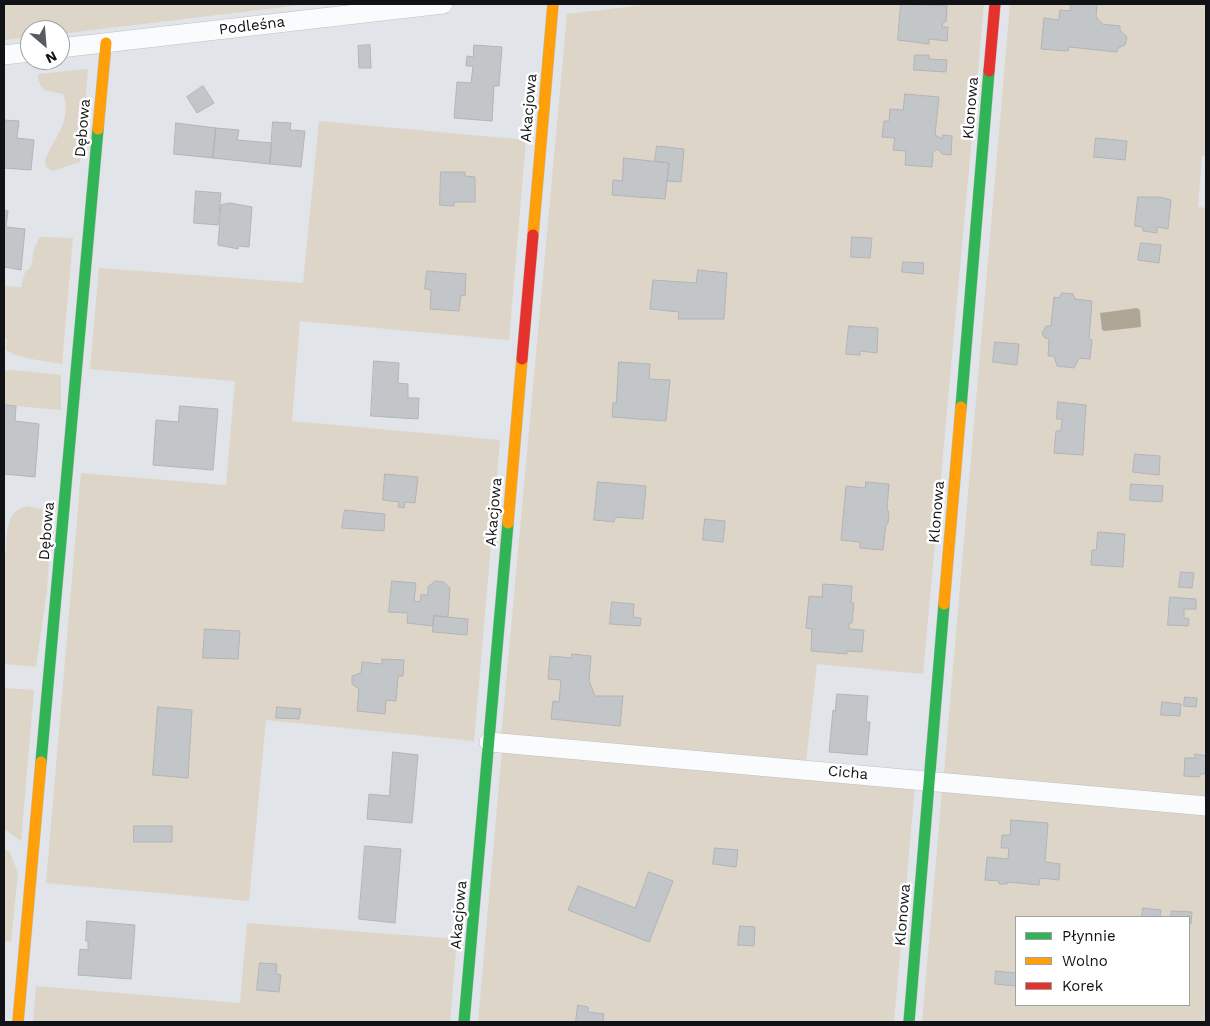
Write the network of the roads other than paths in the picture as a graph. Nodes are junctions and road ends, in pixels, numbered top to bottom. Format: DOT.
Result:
graph roads {
  1 [pos="444,4"];
  2 [pos="553,4"];
  3 [pos="995,4"];
  4 [pos="106,43"];
  5 [pos="70,47"];
  6 [pos="20,53"];
  7 [pos="4,55"];
  8 [pos="489,742"];
  9 [pos="930,781"];
  10 [pos="1206,806"];
  11 [pos="18,1022"];
  12 [pos="464,1022"];
  13 [pos="909,1022"];
  1 -- 4 [label="street, Podleśna"];
  2 -- 8 [label="street, Akacjowa"];
  3 -- 9 [label="street, Klonowa"];
  4 -- 5 [label="street, Podleśna"];
  4 -- 11 [label="street, Dębowa"];
  6 -- 7 [label="street"];
  8 -- 9 [label="street, Cicha"];
  8 -- 12 [label="street, Akacjowa"];
  9 -- 10 [label="street, Cicha"];
  9 -- 13 [label="street, Klonowa"];
}
